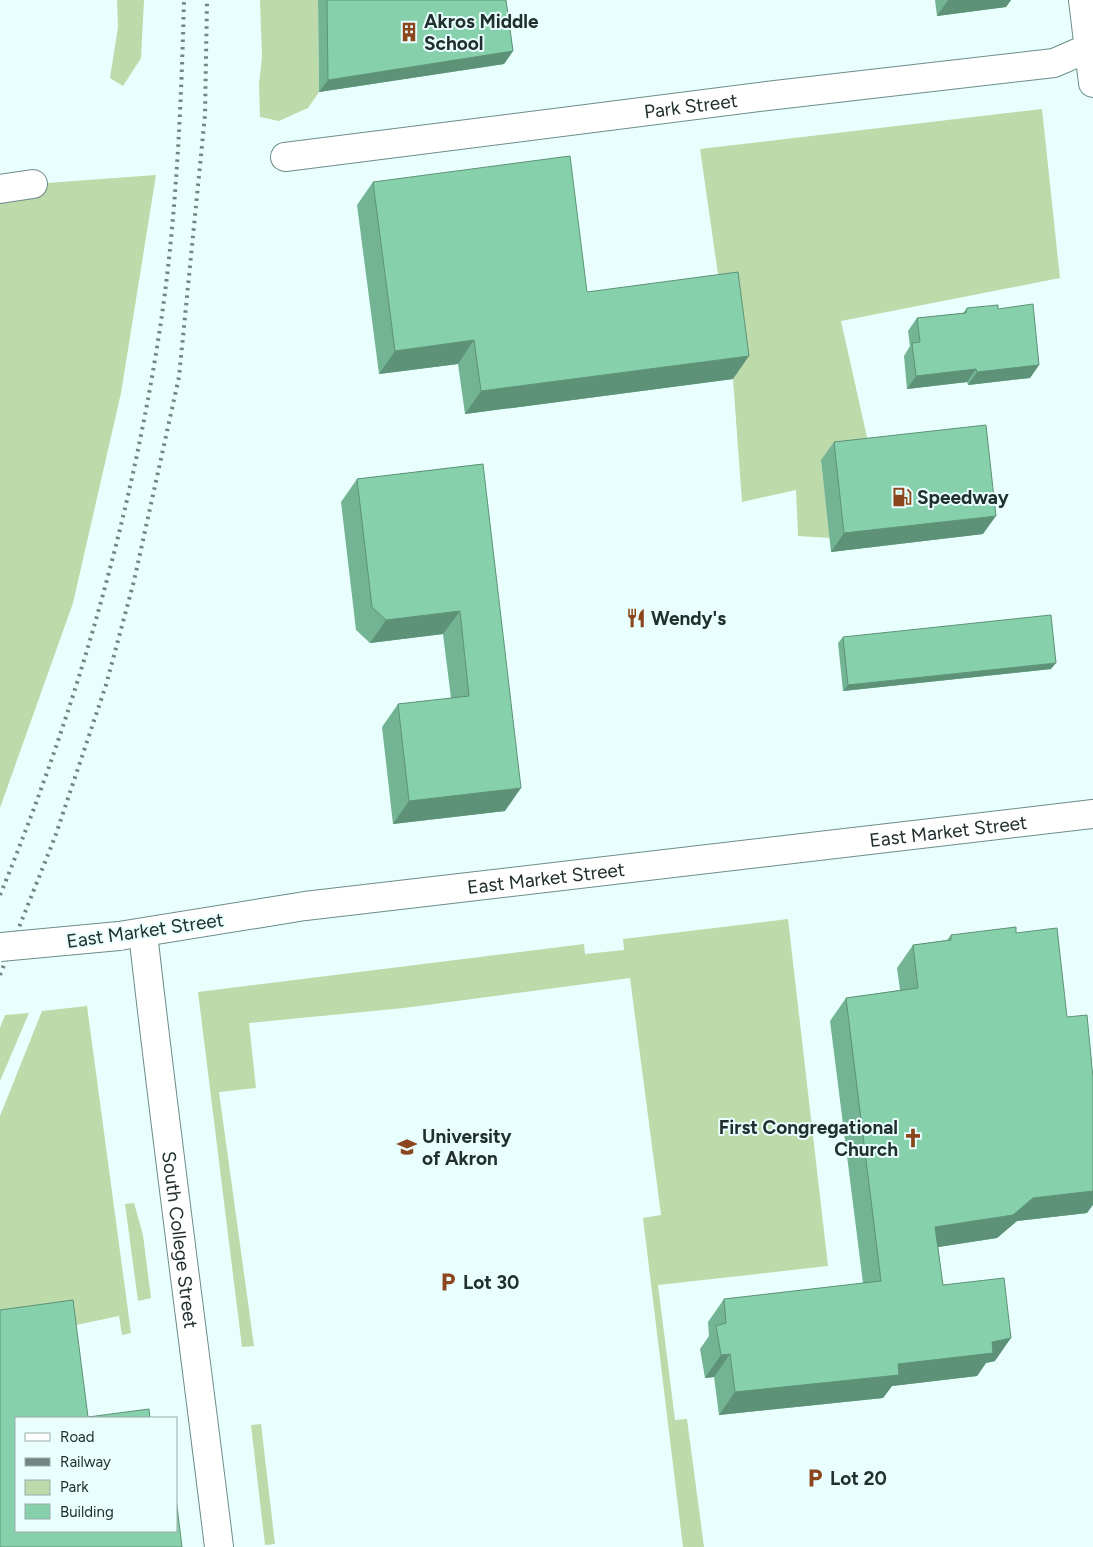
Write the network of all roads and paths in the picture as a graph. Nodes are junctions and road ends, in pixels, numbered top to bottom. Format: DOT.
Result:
graph roads {
  1 [pos="1084,0"];
  2 [pos="1091,47"];
  3 [pos="1093,83"];
  4 [pos="285,156"];
  5 [pos="33,184"];
  6 [pos="0,189"];
  7 [pos="1093,814"];
  8 [pos="131,934"];
  9 [pos="0,947"];
  10 [pos="219,1547"];
  1 -- 2 [label="street"];
  2 -- 3 [label="street"];
  2 -- 4 [label="street, Park Street"];
  5 -- 6 [label="street"];
  7 -- 8 [label="street, East Market Street"];
  8 -- 9 [label="street, East Market Street, bridge"];
  8 -- 10 [label="street, South College Street"];
}
